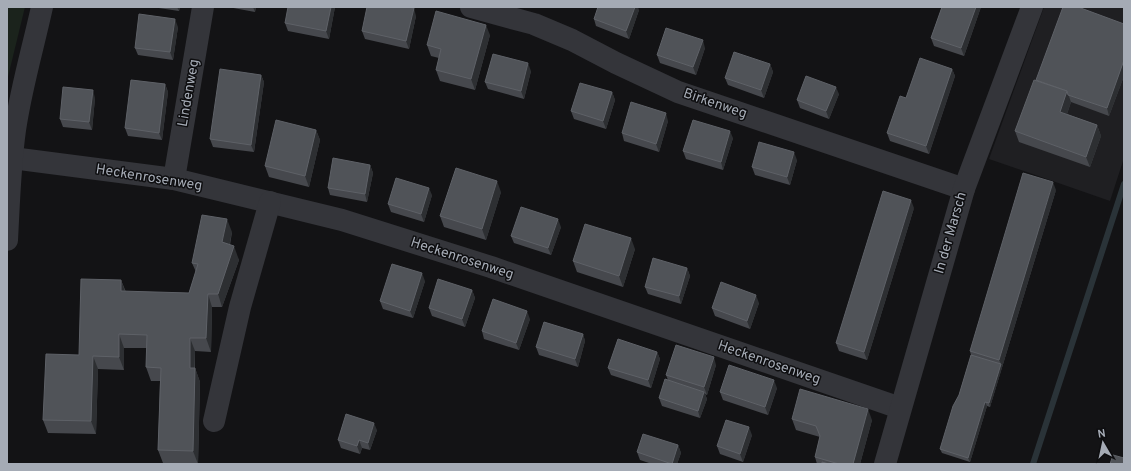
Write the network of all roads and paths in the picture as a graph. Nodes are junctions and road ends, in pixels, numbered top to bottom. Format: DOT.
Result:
graph roads {
  1 [pos="42,7"];
  2 [pos="203,7"];
  3 [pos="470,7"];
  4 [pos="1032,7"];
  5 [pos="12,158"];
  6 [pos="174,179"];
  7 [pos="964,189"];
  8 [pos="270,202"];
  9 [pos="7,240"];
  10 [pos="900,408"];
  11 [pos="214,421"];
  12 [pos="885,464"];
  1 -- 5 [label="street"];
  2 -- 6 [label="street, Lindenweg"];
  3 -- 7 [label="street, Birkenweg"];
  4 -- 7 [label="street, In der Marsch"];
  5 -- 6 [label="street, Heckenrosenweg"];
  5 -- 9 [label="street"];
  6 -- 8 [label="street, Heckenrosenweg"];
  7 -- 10 [label="street, In der Marsch"];
  8 -- 10 [label="street, Heckenrosenweg"];
  8 -- 11 [label="street"];
  10 -- 12 [label="street, In der Marsch"];
}
